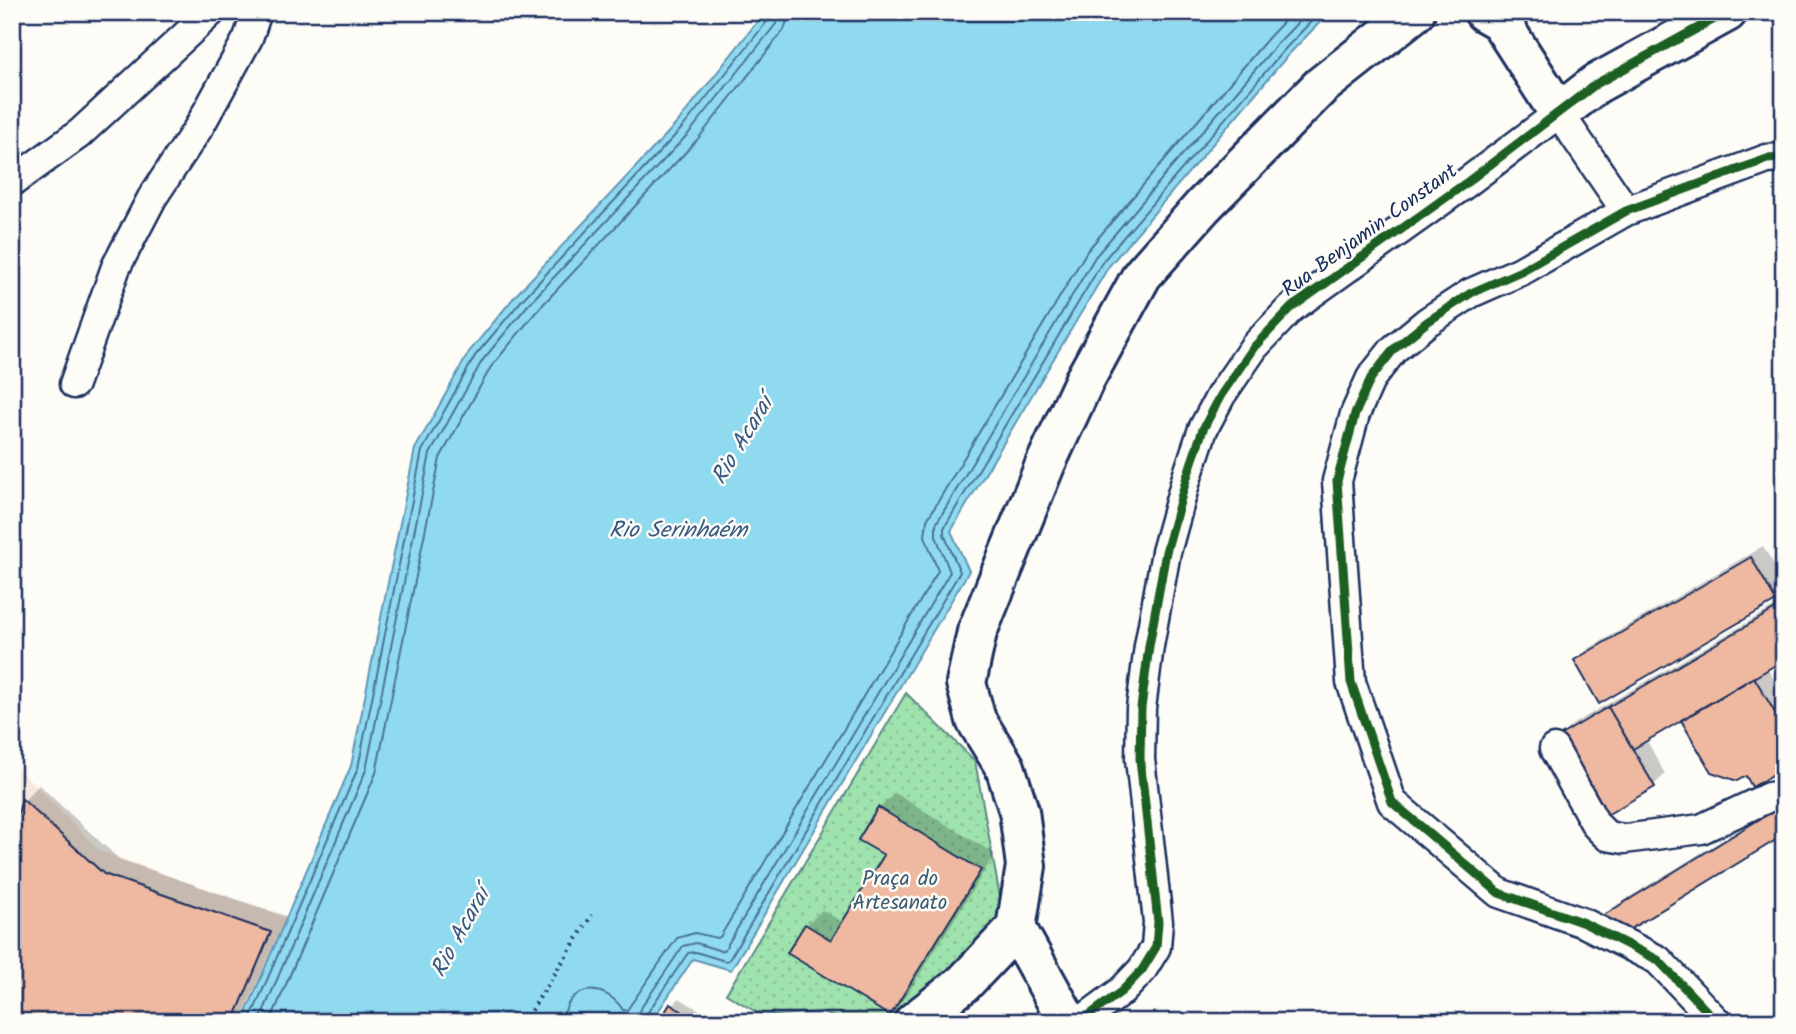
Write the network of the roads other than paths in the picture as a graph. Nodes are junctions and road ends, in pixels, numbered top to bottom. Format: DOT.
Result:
graph roads {
  1 [pos="211,12"];
  2 [pos="257,12"];
  3 [pos="1415,12"];
  4 [pos="1484,12"];
  5 [pos="1727,12"];
  6 [pos="1559,113"];
  7 [pos="1784,158"];
  8 [pos="12,182"];
  9 [pos="1626,212"];
  10 [pos="74,384"];
  11 [pos="1554,749"];
  12 [pos="1784,795"];
  13 [pos="1016,928"];
  14 [pos="914,1022"];
  15 [pos="1068,1022"];
  16 [pos="1080,1022"];
  17 [pos="1717,1022"];
  1 -- 8 [label="street"];
  2 -- 10 [label="street"];
  3 -- 13 [label="street"];
  4 -- 6 [label="street"];
  5 -- 6 [label="street"];
  6 -- 9 [label="street"];
  6 -- 16 [label="street, Rua Benjamin Constant"];
  7 -- 9 [label="street"];
  9 -- 17 [label="street"];
  11 -- 12 [label="street"];
  13 -- 14 [label="street"];
  13 -- 15 [label="street"];
}
